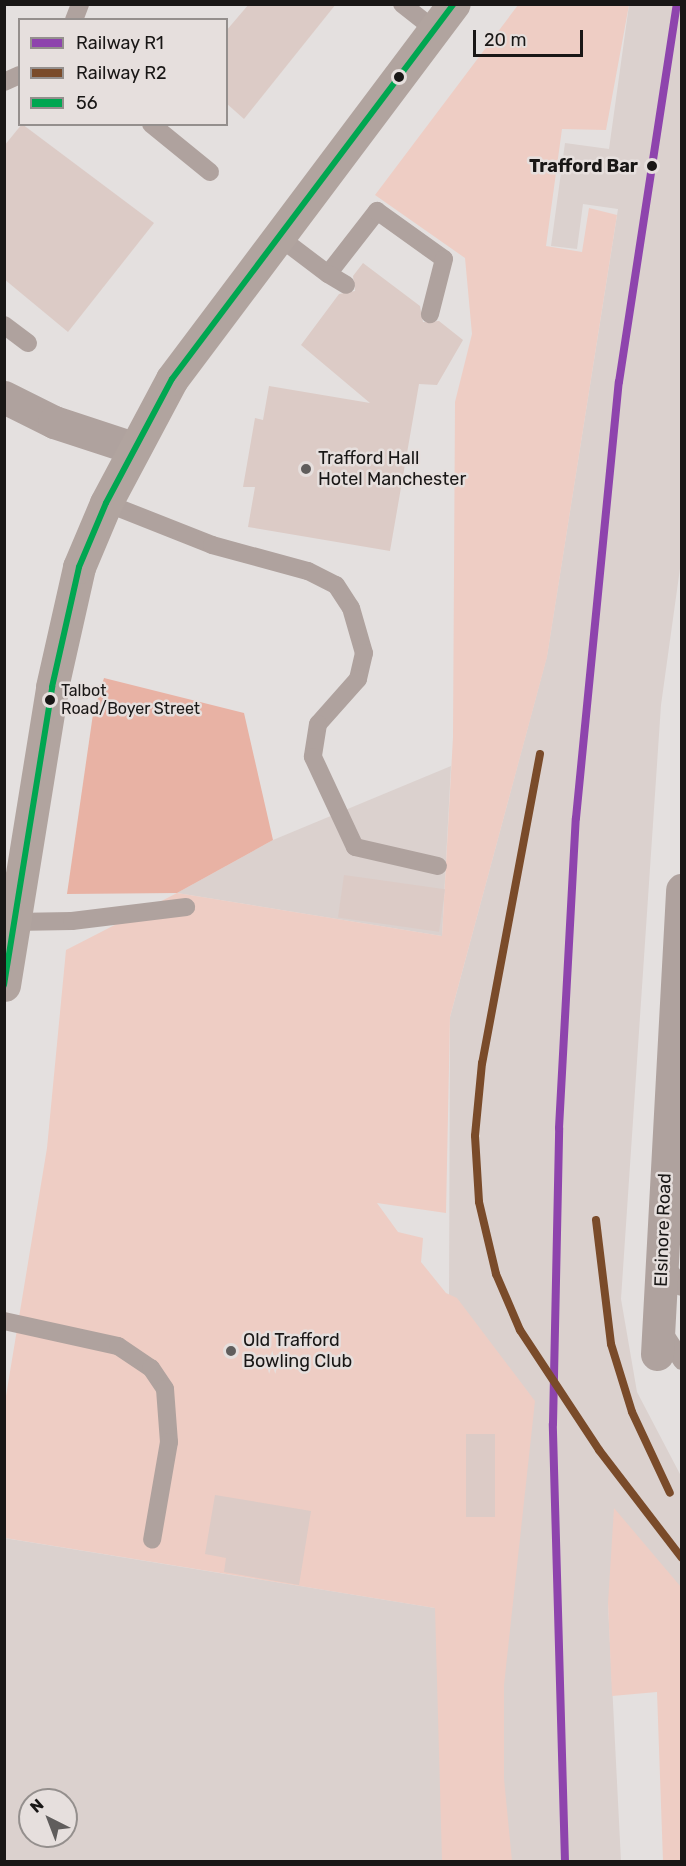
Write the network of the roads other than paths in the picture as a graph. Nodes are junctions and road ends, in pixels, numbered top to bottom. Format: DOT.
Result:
graph roads {
  1 [pos="402,4"];
  2 [pos="444,17"];
  3 [pos="18,76"];
  4 [pos="4,82"];
  5 [pos="153,126"];
  6 [pos="210,172"];
  7 [pos="279,237"];
  8 [pos="328,274"];
  9 [pos="346,285"];
  10 [pos="430,314"];
  11 [pos="4,326"];
  12 [pos="28,343"];
  13 [pos="4,397"];
  14 [pos="133,448"];
  15 [pos="106,503"];
  16 [pos="438,866"];
  17 [pos="681,890"];
  18 [pos="186,907"];
  19 [pos="13,922"];
  20 [pos="4,985"];
  21 [pos="661,1258"];
  22 [pos="681,1287"];
  23 [pos="4,1321"];
  24 [pos="666,1347"];
  25 [pos="152,1540"];
  1 -- 2 [label="lane"];
  2 -- 7 [label="main road"];
  3 -- 4 [label="lane"];
  5 -- 6 [label="lane"];
  7 -- 8 [label="lane"];
  7 -- 14 [label="main road"];
  8 -- 9 [label="lane"];
  8 -- 10 [label="lane"];
  11 -- 12 [label="lane"];
  13 -- 14 [label="street"];
  14 -- 15 [label="main road"];
  15 -- 16 [label="lane"];
  15 -- 19 [label="main road"];
  17 -- 21 [label="street, Elsinore Road"];
  18 -- 19 [label="lane"];
  19 -- 20 [label="main road"];
  21 -- 22 [label="lane"];
  21 -- 24 [label="street, Elsinore Road"];
  23 -- 25 [label="lane"];
}
